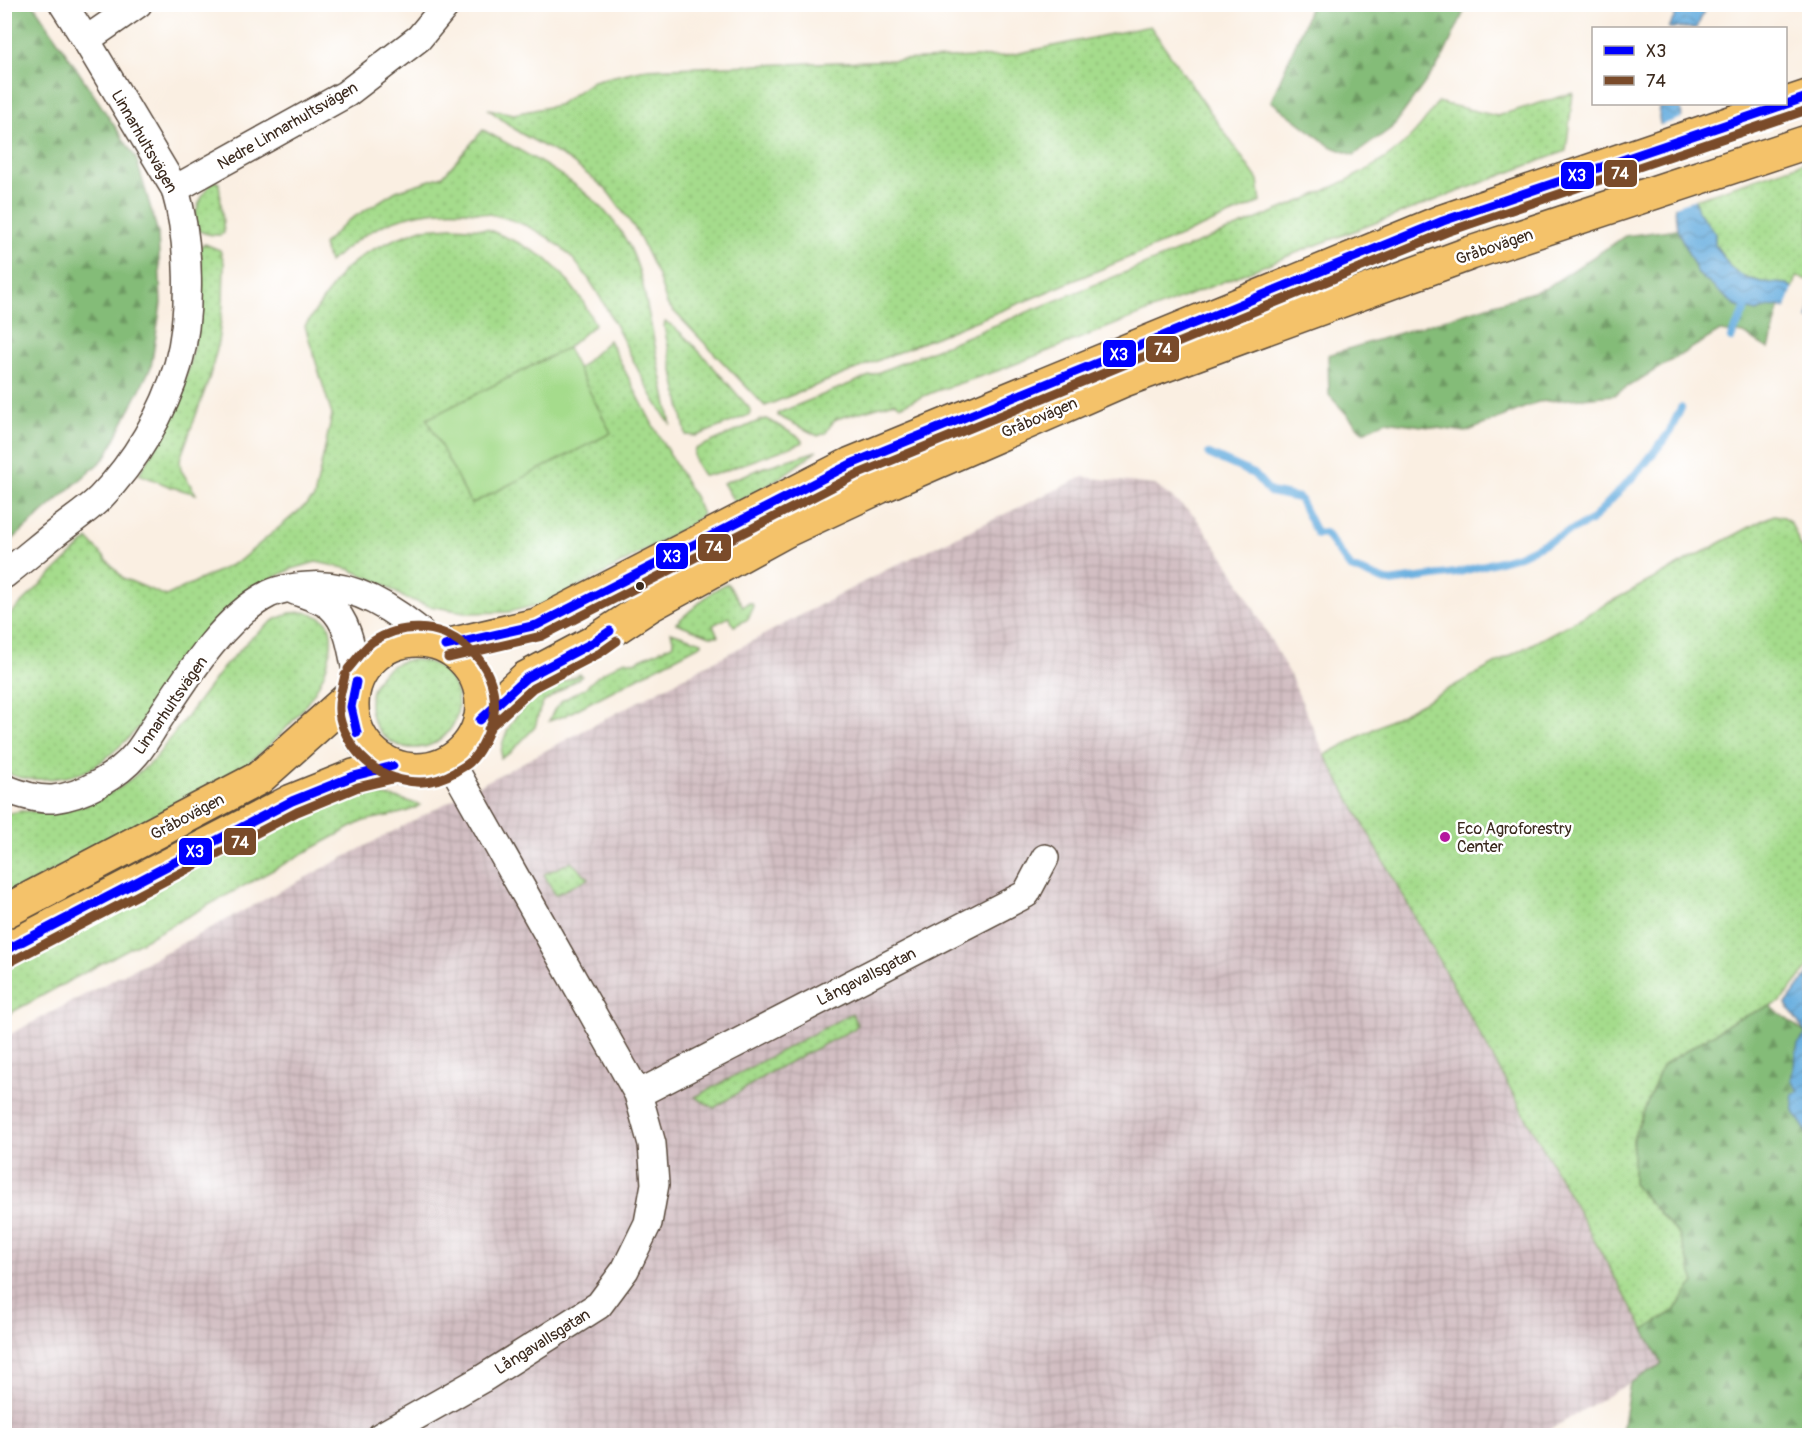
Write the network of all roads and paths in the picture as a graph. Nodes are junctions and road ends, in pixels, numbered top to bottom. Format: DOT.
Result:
graph roads {
  1 [pos="63,4"];
  2 [pos="138,4"];
  3 [pos="447,4"];
  4 [pos="86,39"];
  5 [pos="1809,96"];
  6 [pos="1787,104"];
  7 [pos="1783,105"];
  8 [pos="1809,141"];
  9 [pos="175,189"];
  10 [pos="4,575"];
  11 [pos="288,588"];
  12 [pos="438,644"];
  13 [pos="355,686"];
  14 [pos="480,720"];
  15 [pos="450,761"];
  16 [pos="393,766"];
  17 [pos="4,788"];
  18 [pos="1045,858"];
  19 [pos="4,912"];
  20 [pos="4,951"];
  21 [pos="638,1094"];
  22 [pos="381,1436"];
  1 -- 4 [label="street, Linnarhultsvägen"];
  2 -- 4 [label="street"];
  3 -- 9 [label="street, Nedre Linnarhultsvägen"];
  4 -- 9 [label="street, Linnarhultsvägen"];
  5 -- 6 [label="main road, Gråbovägen"];
  7 -- 12 [label="main road, Gråbovägen"];
  8 -- 14 [label="main road, Gråbovägen"];
  9 -- 10 [label="street, Linnarhultsvägen"];
  11 -- 12 [label="street, Linnarhultsvägen"];
  11 -- 13 [label="street"];
  11 -- 17 [label="street, Linnarhultsvägen"];
  12 -- 13 [label="main road, Gråbovägen"];
  12 -- 14 [label="main road, Gråbovägen"];
  13 -- 16 [label="main road, Gråbovägen"];
  13 -- 19 [label="main road, Gråbovägen"];
  14 -- 15 [label="main road, Gråbovägen"];
  15 -- 16 [label="main road, Gråbovägen"];
  15 -- 21 [label="street, Långavallsgatan"];
  16 -- 20 [label="main road, Gråbovägen"];
  18 -- 21 [label="street, Långavallsgatan"];
  21 -- 22 [label="street, Långavallsgatan"];
}
